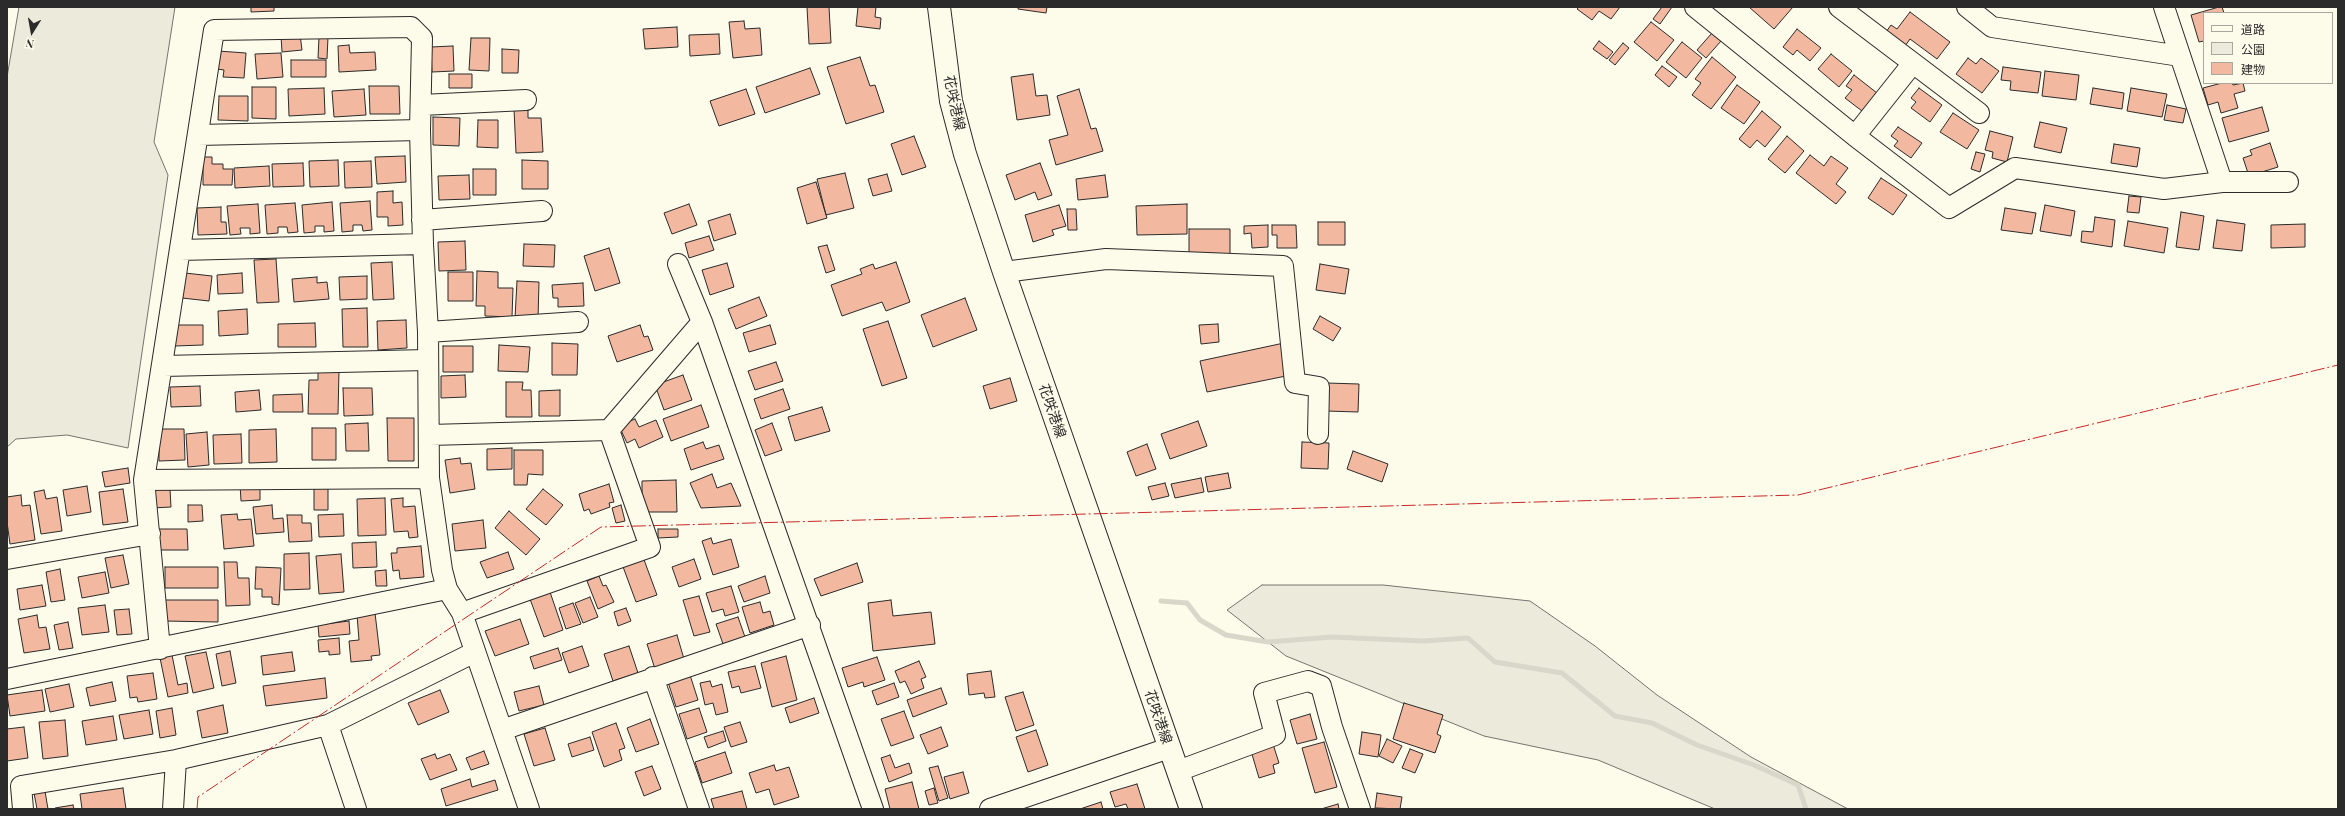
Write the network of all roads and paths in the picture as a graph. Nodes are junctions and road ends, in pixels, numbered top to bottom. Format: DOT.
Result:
graph roads {
  1 [pos="939,7"];
  2 [pos="1695,7"];
  3 [pos="1839,7"];
  4 [pos="1967,7"];
  5 [pos="2164,7"];
  6 [pos="2180,56"];
  7 [pos="1913,63"];
  8 [pos="526,100"];
  9 [pos="421,105"];
  10 [pos="1979,113"];
  11 [pos="420,130"];
  12 [pos="198,135"];
  13 [pos="1855,136"];
  14 [pos="2222,182"];
  15 [pos="2288,182"];
  16 [pos="542,211"];
  17 [pos="422,220"];
  18 [pos="422,244"];
  19 [pos="180,250"];
  20 [pos="678,264"];
  21 [pos="1004,272"];
  22 [pos="578,322"];
  23 [pos="702,322"];
  24 [pos="428,332"];
  25 [pos="427,360"];
  26 [pos="163,366"];
  27 [pos="609,430"];
  28 [pos="1318,434"];
  29 [pos="430,435"];
  30 [pos="429,478"];
  31 [pos="144,480"];
  32 [pos="150,534"];
  33 [pos="7,559"];
  34 [pos="447,588"];
  35 [pos="462,613"];
  36 [pos="810,625"];
  37 [pos="160,649"];
  38 [pos="475,652"];
  39 [pos="653,677"];
  40 [pos="7,679"];
  41 [pos="328,725"];
  42 [pos="502,730"];
  43 [pos="1169,748"];
  44 [pos="176,760"];
  45 [pos="1178,771"];
  46 [pos="23,809"];
  47 [pos="173,809"];
  48 [pos="356,809"];
  49 [pos="529,809"];
  50 [pos="700,809"];
  51 [pos="874,809"];
  52 [pos="990,809"];
  53 [pos="1191,809"];
  54 [pos="1360,809"];
  1 -- 21 [label="main road, 花咲港線"];
  2 -- 13 [label="street"];
  3 -- 7 [label="street"];
  4 -- 6 [label="street"];
  5 -- 6 [label="street"];
  6 -- 14 [label="street"];
  7 -- 10 [label="street"];
  7 -- 13 [label="street"];
  8 -- 9 [label="street"];
  9 -- 11 [label="street"];
  9 -- 12 [label="street"];
  11 -- 12 [label="street"];
  11 -- 17 [label="street"];
  12 -- 19 [label="street"];
  13 -- 14 [label="street"];
  14 -- 15 [label="street"];
  16 -- 17 [label="street"];
  17 -- 18 [label="street"];
  18 -- 19 [label="street"];
  18 -- 24 [label="street"];
  19 -- 26 [label="street"];
  20 -- 23 [label="street"];
  21 -- 28 [label="street"];
  21 -- 43 [label="main road, 花咲港線"];
  22 -- 24 [label="street"];
  23 -- 27 [label="street"];
  23 -- 36 [label="street"];
  24 -- 25 [label="street"];
  25 -- 26 [label="street"];
  25 -- 29 [label="street"];
  26 -- 31 [label="street"];
  27 -- 29 [label="street"];
  27 -- 35 [label="street"];
  29 -- 30 [label="street"];
  30 -- 31 [label="street"];
  30 -- 34 [label="street"];
  31 -- 32 [label="street"];
  32 -- 33 [label="street"];
  32 -- 37 [label="street"];
  34 -- 35 [label="street"];
  34 -- 37 [label="street"];
  35 -- 38 [label="street"];
  36 -- 39 [label="street"];
  36 -- 51 [label="street"];
  37 -- 40 [label="street"];
  38 -- 41 [label="street"];
  38 -- 42 [label="street"];
  39 -- 42 [label="street"];
  39 -- 50 [label="street"];
  41 -- 44 [label="street"];
  41 -- 48 [label="street"];
  42 -- 49 [label="street"];
  43 -- 45 [label="main road, 花咲港線"];
  43 -- 52 [label="street"];
  44 -- 46 [label="street"];
  44 -- 47 [label="street"];
  45 -- 53 [label="main road, 花咲港線"];
  45 -- 54 [label="street"];
}
